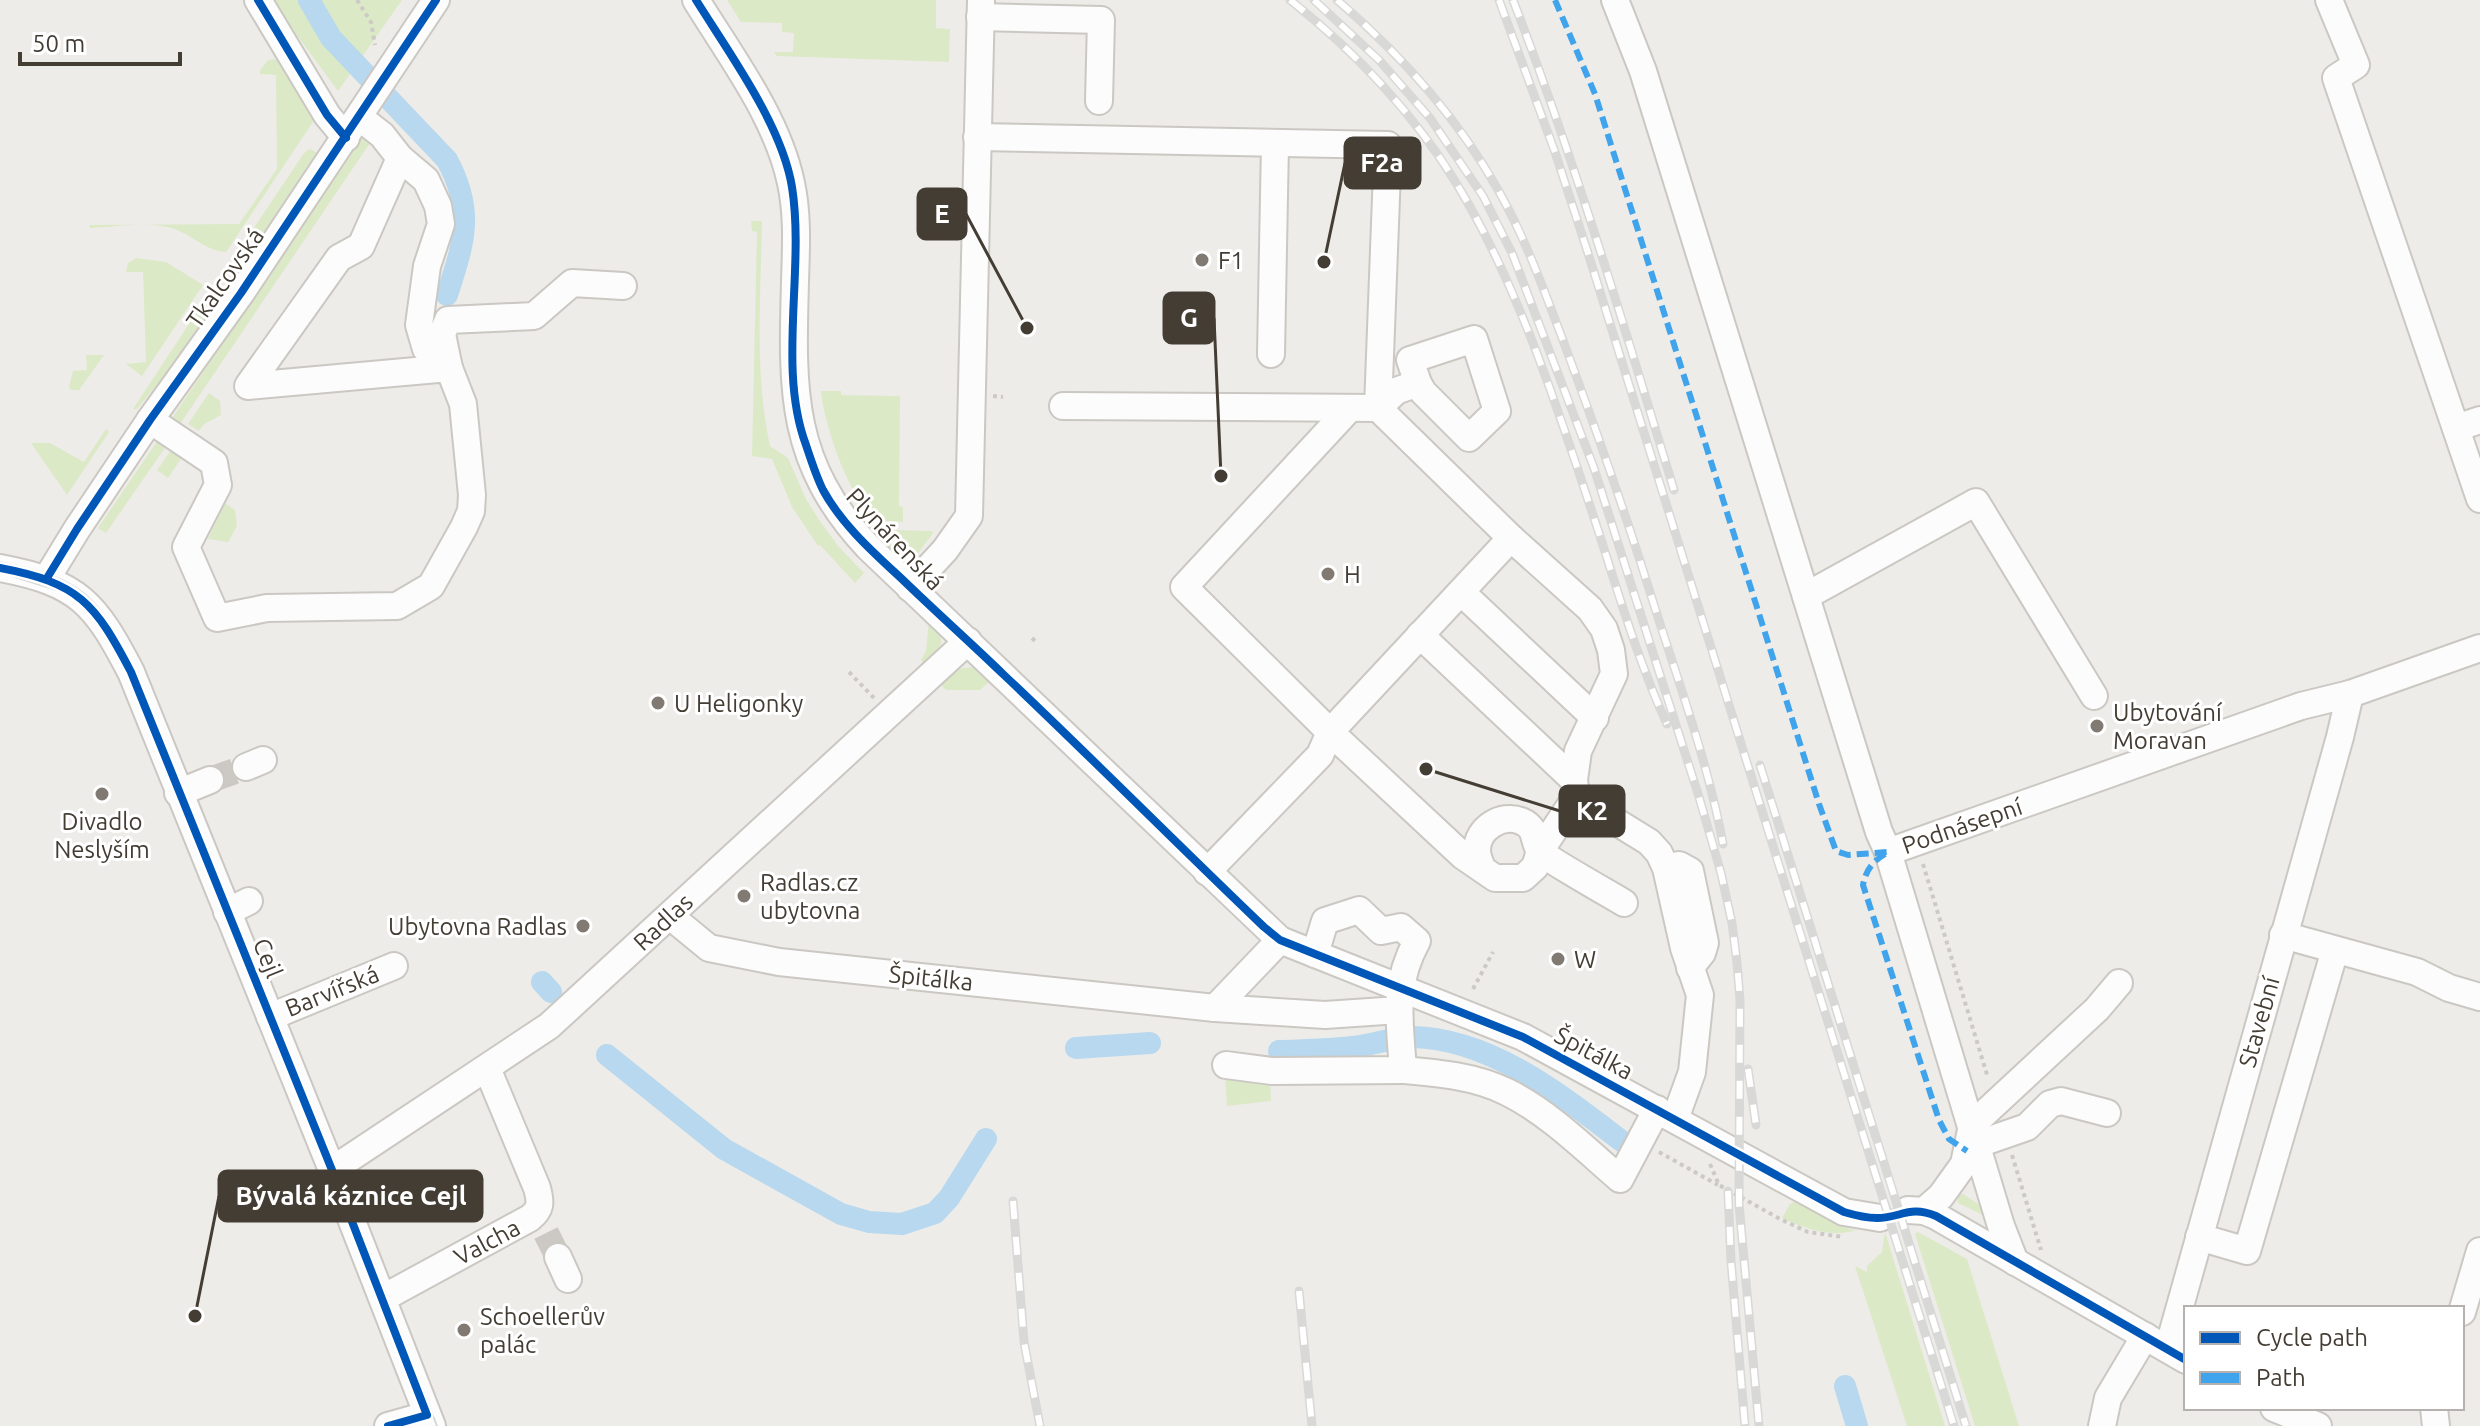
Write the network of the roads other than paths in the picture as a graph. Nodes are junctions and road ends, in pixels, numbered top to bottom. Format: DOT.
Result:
graph roads {
  1 [pos="258,0"];
  2 [pos="436,0"];
  3 [pos="696,0"];
  4 [pos="1615,0"];
  5 [pos="2329,0"];
  6 [pos="980,9"];
  7 [pos="1099,101"];
  8 [pos="359,118"];
  9 [pos="977,137"];
  10 [pos="1275,143"];
  11 [pos="400,158"];
  12 [pos="623,286"];
  13 [pos="1271,354"];
  14 [pos="449,368"];
  15 [pos="1418,383"];
  16 [pos="1063,406"];
  17 [pos="1350,408"];
  18 [pos="1378,408"];
  19 [pos="150,420"];
  20 [pos="2468,424"];
  21 [pos="2480,499"];
  22 [pos="1511,538"];
  23 [pos="0,568"];
  24 [pos="47,578"];
  25 [pos="910,588"];
  26 [pos="1461,592"];
  27 [pos="1806,596"];
  28 [pos="1420,635"];
  29 [pos="968,641"];
  30 [pos="2480,648"];
  31 [pos="2350,694"];
  32 [pos="2094,696"];
  33 [pos="1595,718"];
  34 [pos="1330,732"];
  35 [pos="210,780"];
  36 [pos="1575,788"];
  37 [pos="178,793"];
  38 [pos="1540,851"];
  39 [pos="1888,852"];
  40 [pos="1482,868"];
  41 [pos="1207,872"];
  42 [pos="1624,903"];
  43 [pos="670,916"];
  44 [pos="2283,935"];
  45 [pos="1280,940"];
  46 [pos="2335,950"];
  47 [pos="1315,954"];
  48 [pos="394,966"];
  49 [pos="2119,983"];
  50 [pos="2480,997"];
  51 [pos="1399,1006"];
  52 [pos="1215,1008"];
  53 [pos="270,1017"];
  54 [pos="1403,1060"];
  55 [pos="1226,1065"];
  56 [pos="487,1068"];
  57 [pos="2107,1113"];
  58 [pos="1666,1114"];
  59 [pos="1975,1135"];
  60 [pos="332,1170"];
  61 [pos="1880,1218"];
  62 [pos="2199,1237"];
  63 [pos="2480,1251"];
  64 [pos="2015,1262"];
  65 [pos="383,1298"];
  66 [pos="2464,1306"];
  67 [pos="2166,1348"];
  68 [pos="2279,1410"];
  69 [pos="429,1420"];
  70 [pos="388,1426"];
  71 [pos="2102,1426"];
  72 [pos="2318,1426"];
  1 -- 8 [label="street"];
  2 -- 8 [label="street, Tkalcovská"];
  3 -- 25 [label="street, Plynárenská"];
  4 -- 27 [label="street"];
  5 -- 20 [label="street"];
  6 -- 7 [label="street"];
  6 -- 9 [label="street, Plynárenská"];
  8 -- 11 [label="street"];
  8 -- 19 [label="street, Tkalcovská"];
  9 -- 10 [label="street"];
  9 -- 25 [label="street, Plynárenská"];
  10 -- 13 [label="street"];
  10 -- 18 [label="street"];
  11 -- 14 [label="street"];
  11 -- 14 [label="street"];
  12 -- 14 [label="street"];
  14 -- 19 [label="street"];
  15 -- 18 [label="street"];
  16 -- 17 [label="street"];
  17 -- 18 [label="street"];
  17 -- 34 [label="street"];
  18 -- 22 [label="street"];
  19 -- 24 [label="street, Tkalcovská"];
  20 -- 21 [label="street"];
  22 -- 26 [label="street"];
  22 -- 33 [label="street"];
  23 -- 24 [label="street, Cejl"];
  24 -- 37 [label="street, Cejl"];
  25 -- 29 [label="street, Plynárenská"];
  26 -- 28 [label="street"];
  26 -- 33 [label="street"];
  27 -- 32 [label="street"];
  27 -- 39 [label="street"];
  28 -- 34 [label="street"];
  28 -- 36 [label="street"];
  29 -- 41 [label="street, Plynárenská"];
  29 -- 43 [label="street, Radlas"];
  30 -- 31 [label="street, Podnásepní"];
  31 -- 39 [label="street, Podnásepní"];
  31 -- 44 [label="street, Stavební"];
  33 -- 36 [label="street"];
  34 -- 40 [label="street"];
  34 -- 41 [label="street"];
  35 -- 37 [label="street"];
  36 -- 38 [label="street"];
  36 -- 58 [label="street"];
  37 -- 53 [label="street, Cejl"];
  38 -- 40 [label="street"];
  38 -- 40 [label="street"];
  38 -- 42 [label="street"];
  39 -- 59 [label="street, Podnásepní"];
  41 -- 45 [label="street, Plynárenská"];
  43 -- 52 [label="street, Špitálka"];
  43 -- 56 [label="street, Radlas"];
  44 -- 46 [label="street"];
  44 -- 62 [label="street, Stavební"];
  45 -- 47 [label="street, Špitálka"];
  45 -- 52 [label="street"];
  46 -- 50 [label="street"];
  46 -- 62 [label="street"];
  47 -- 51 [label="street, Špitálka"];
  47 -- 51 [label="street"];
  48 -- 53 [label="street, Barvířská"];
  49 -- 59 [label="street"];
  51 -- 52 [label="street, Špitálka"];
  51 -- 54 [label="street"];
  51 -- 58 [label="street, Špitálka"];
  53 -- 60 [label="street, Cejl"];
  54 -- 55 [label="street"];
  54 -- 58 [label="street"];
  56 -- 60 [label="street, Radlas"];
  56 -- 65 [label="street, Valcha"];
  57 -- 59 [label="street"];
  58 -- 61 [label="street, Špitálka"];
  59 -- 64 [label="street, Podnásepní"];
  59 -- 64 [label="street"];
  60 -- 65 [label="street, Cejl"];
  62 -- 67 [label="street, Stavební"];
  63 -- 66 [label="street"];
  64 -- 67 [label="street"];
  65 -- 69 [label="street, Cejl"];
  67 -- 71 [label="street, Stavební"];
  68 -- 72 [label="street"];
  69 -- 70 [label="street"];
}
